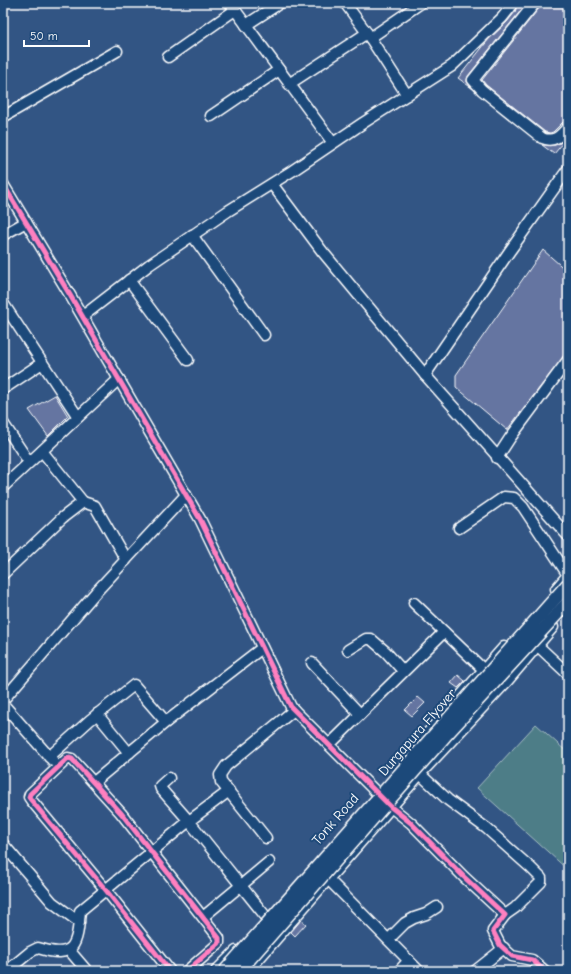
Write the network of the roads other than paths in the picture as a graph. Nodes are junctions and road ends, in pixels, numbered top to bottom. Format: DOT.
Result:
graph roads {
  1 [pos="280,3"];
  2 [pos="345,3"];
  3 [pos="421,3"];
  4 [pos="507,3"];
  5 [pos="535,3"];
  6 [pos="233,7"];
  7 [pos="246,25"];
  8 [pos="368,35"];
  9 [pos="117,51"];
  10 [pos="168,56"];
  11 [pos="279,70"];
  12 [pos="290,84"];
  13 [pos="407,95"];
  14 [pos="211,116"];
  15 [pos="3,117"];
  16 [pos="568,127"];
  17 [pos="333,143"];
  18 [pos="568,169"];
  19 [pos="3,184"];
  20 [pos="272,184"];
  21 [pos="26,222"];
  22 [pos="3,235"];
  23 [pos="192,235"];
  24 [pos="129,280"];
  25 [pos="3,303"];
  26 [pos="83,316"];
  27 [pos="264,335"];
  28 [pos="188,360"];
  29 [pos="568,360"];
  30 [pos="42,363"];
  31 [pos="425,375"];
  32 [pos="119,379"];
  33 [pos="3,389"];
  34 [pos="78,417"];
  35 [pos="3,423"];
  36 [pos="42,451"];
  37 [pos="497,458"];
  38 [pos="29,462"];
  39 [pos="3,487"];
  40 [pos="186,495"];
  41 [pos="83,502"];
  42 [pos="459,528"];
  43 [pos="568,536"];
  44 [pos="126,560"];
  45 [pos="3,574"];
  46 [pos="568,575"];
  47 [pos="568,584"];
  48 [pos="568,602"];
  49 [pos="414,603"];
  50 [pos="568,610"];
  51 [pos="444,632"];
  52 [pos="537,645"];
  53 [pos="262,648"];
  54 [pos="348,650"];
  55 [pos="312,663"];
  56 [pos="484,670"];
  57 [pos="403,671"];
  58 [pos="568,674"];
  59 [pos="3,700"];
  60 [pos="3,704"];
  61 [pos="294,710"];
  62 [pos="98,714"];
  63 [pos="360,714"];
  64 [pos="166,722"];
  65 [pos="329,745"];
  66 [pos="129,753"];
  67 [pos="49,757"];
  68 [pos="58,767"];
  69 [pos="420,774"];
  70 [pos="169,778"];
  71 [pos="94,782"];
  72 [pos="229,791"];
  73 [pos="378,793"];
  74 [pos="391,807"];
  75 [pos="189,821"];
  76 [pos="266,838"];
  77 [pos="3,844"];
  78 [pos="152,852"];
  79 [pos="269,862"];
  80 [pos="328,879"];
  81 [pos="241,886"];
  82 [pos="106,891"];
  83 [pos="437,907"];
  84 [pos="505,915"];
  85 [pos="203,917"];
  86 [pos="267,918"];
  87 [pos="79,922"];
  88 [pos="389,939"];
  89 [pos="504,948"];
  90 [pos="69,950"];
  91 [pos="409,960"];
  92 [pos="3,967"];
  93 [pos="7,971"];
  94 [pos="87,971"];
  95 [pos="170,971"];
  96 [pos="187,971"];
  97 [pos="216,971"];
  98 [pos="225,971"];
  99 [pos="239,971"];
  100 [pos="248,971"];
  101 [pos="399,971"];
  102 [pos="419,971"];
  103 [pos="475,971"];
  104 [pos="545,971"];
  1 -- 7 [label="street"];
  2 -- 8 [label="street"];
  3 -- 8 [label="street"];
  4 -- 13 [label="street"];
  5 -- 16 [label="street"];
  6 -- 7 [label="street"];
  6 -- 10 [label="street"];
  7 -- 11 [label="street"];
  8 -- 12 [label="street"];
  8 -- 13 [label="street"];
  9 -- 15 [label="street"];
  11 -- 12 [label="street"];
  11 -- 14 [label="street"];
  12 -- 17 [label="street"];
  13 -- 17 [label="street"];
  17 -- 20 [label="street"];
  18 -- 31 [label="street"];
  19 -- 21 [label="street"];
  20 -- 23 [label="street"];
  20 -- 31 [label="street"];
  21 -- 22 [label="street"];
  21 -- 26 [label="street"];
  23 -- 24 [label="street"];
  23 -- 27 [label="street"];
  24 -- 26 [label="street"];
  24 -- 28 [label="street"];
  25 -- 30 [label="street"];
  26 -- 32 [label="street"];
  29 -- 37 [label="street"];
  30 -- 33 [label="street"];
  30 -- 34 [label="street"];
  31 -- 37 [label="street"];
  32 -- 34 [label="street"];
  32 -- 40 [label="street"];
  34 -- 36 [label="street"];
  35 -- 38 [label="street"];
  36 -- 38 [label="street"];
  36 -- 41 [label="street"];
  37 -- 43 [label="street"];
  38 -- 39 [label="street"];
  40 -- 44 [label="street"];
  40 -- 53 [label="street"];
  41 -- 44 [label="street"];
  41 -- 45 [label="street"];
  42 -- 46 [label="street"];
  44 -- 59 [label="street"];
  46 -- 56 [label="street, Tonk Road"];
  47 -- 98 [label="main road, Durgapura Flyover, bridge"];
  48 -- 99 [label="main road, Durgapura Flyover, bridge"];
  49 -- 51 [label="street"];
  50 -- 52 [label="street"];
  51 -- 56 [label="street"];
  51 -- 57 [label="street"];
  52 -- 58 [label="street"];
  52 -- 69 [label="street"];
  53 -- 61 [label="street"];
  53 -- 64 [label="street"];
  54 -- 57 [label="street"];
  55 -- 63 [label="street"];
  56 -- 73 [label="street, Tonk Road"];
  57 -- 63 [label="street"];
  60 -- 67 [label="street"];
  61 -- 65 [label="street"];
  61 -- 72 [label="street"];
  62 -- 64 [label="street"];
  62 -- 66 [label="street"];
  62 -- 67 [label="street"];
  63 -- 65 [label="street"];
  64 -- 66 [label="street"];
  65 -- 73 [label="street"];
  66 -- 71 [label="street"];
  67 -- 68 [label="street"];
  68 -- 71 [label="street"];
  68 -- 82 [label="street"];
  69 -- 74 [label="street"];
  69 -- 84 [label="street"];
  70 -- 75 [label="street"];
  71 -- 78 [label="street"];
  72 -- 75 [label="street"];
  72 -- 76 [label="street"];
  73 -- 74 [label="street"];
  73 -- 86 [label="street, Tonk Road"];
  74 -- 80 [label="street"];
  74 -- 84 [label="street"];
  75 -- 78 [label="street"];
  75 -- 81 [label="street"];
  77 -- 87 [label="street"];
  78 -- 82 [label="street"];
  78 -- 85 [label="street"];
  79 -- 81 [label="street"];
  80 -- 88 [label="street"];
  80 -- 100 [label="street"];
  81 -- 85 [label="street"];
  81 -- 86 [label="street"];
  82 -- 87 [label="street"];
  82 -- 95 [label="street"];
  83 -- 88 [label="street"];
  84 -- 89 [label="street"];
  85 -- 96 [label="street"];
  86 -- 97 [label="street, Tonk Road"];
  87 -- 90 [label="street"];
  88 -- 91 [label="street"];
  89 -- 103 [label="street"];
  89 -- 104 [label="street"];
  90 -- 93 [label="street"];
  90 -- 94 [label="street"];
  91 -- 101 [label="street"];
  91 -- 102 [label="street"];
  92 -- 93 [label="street"];
}
